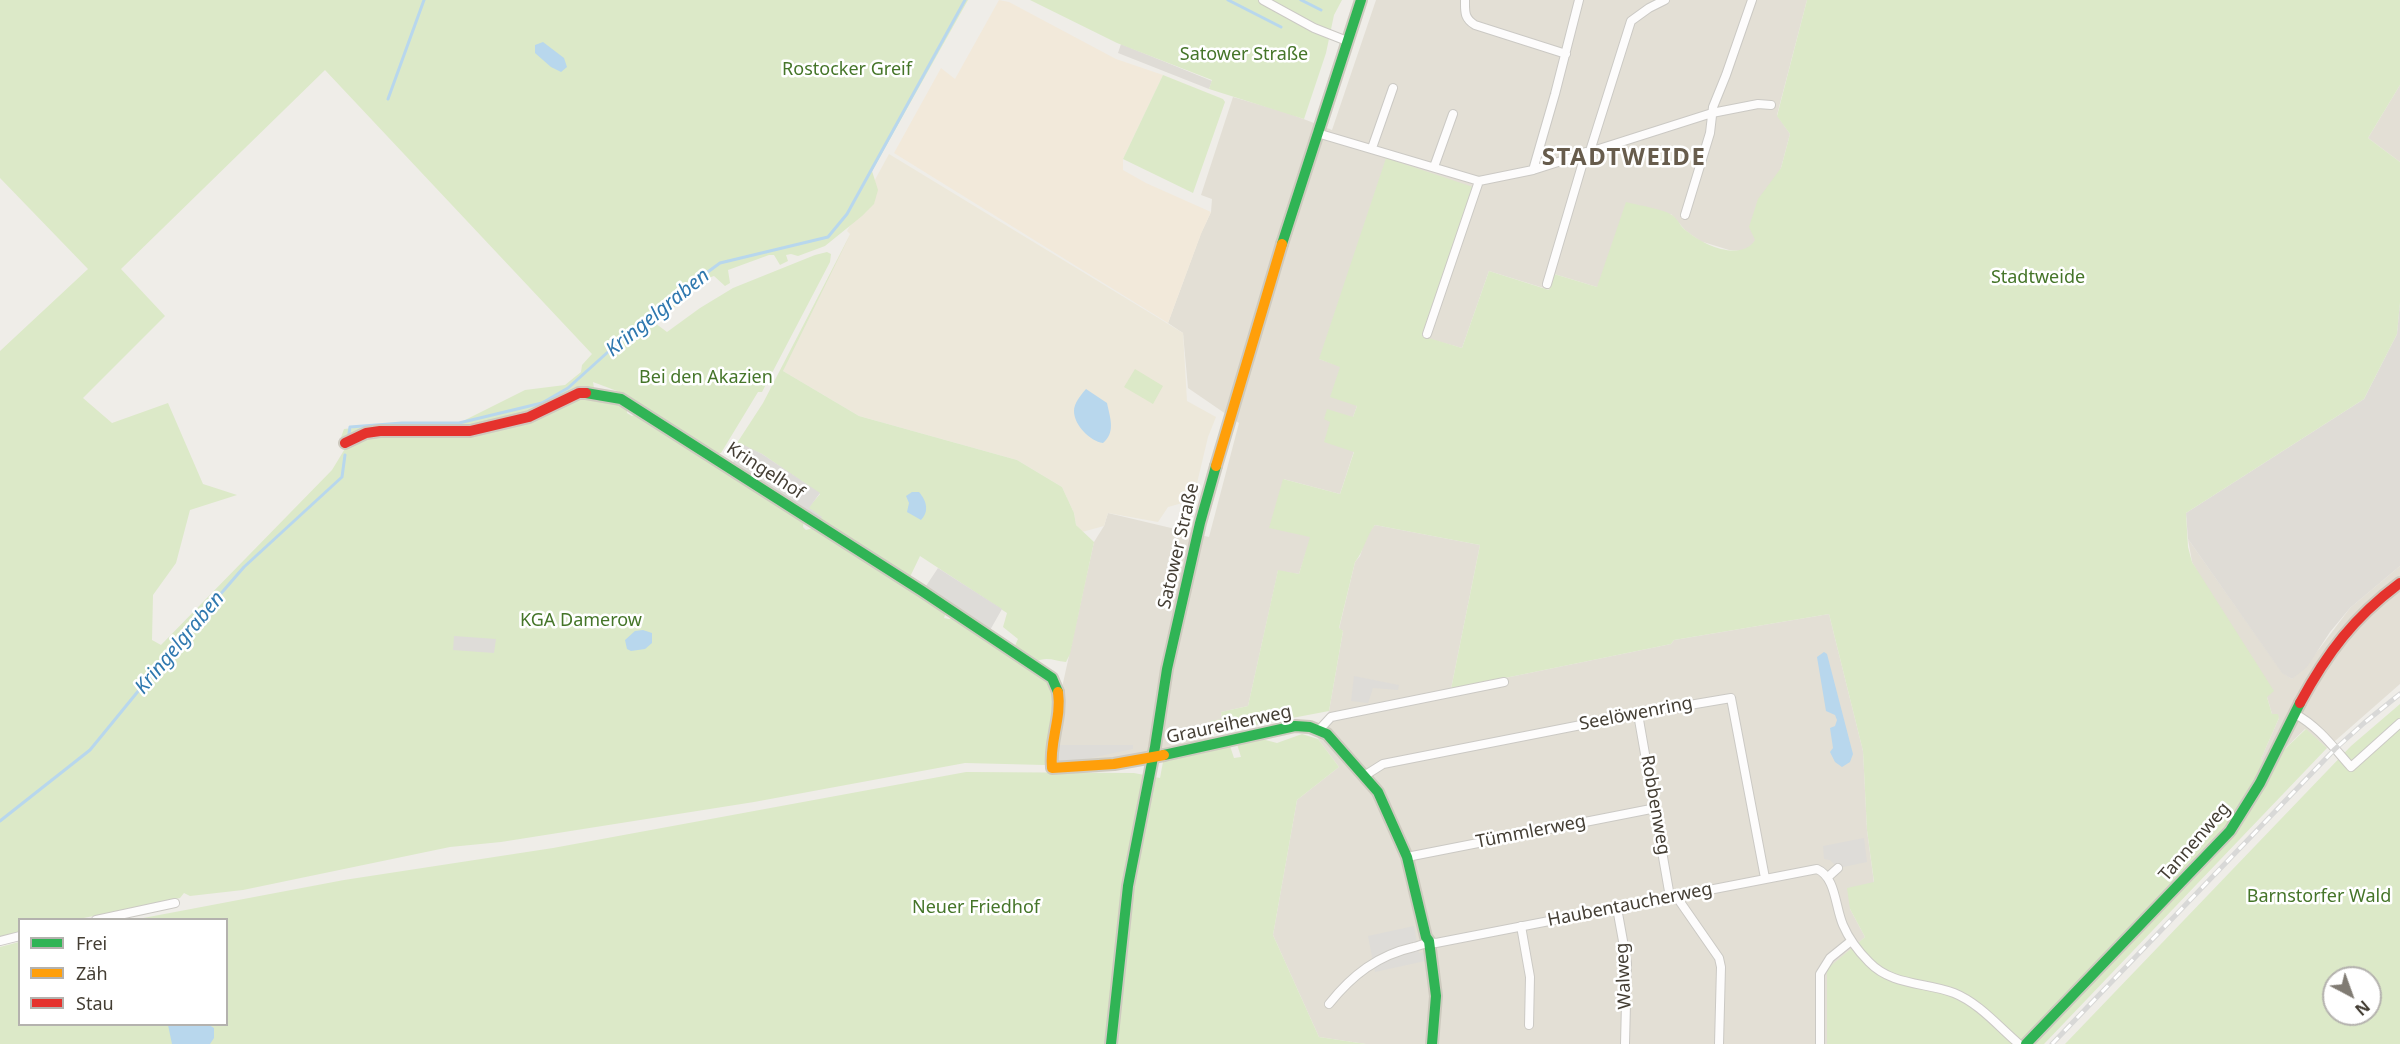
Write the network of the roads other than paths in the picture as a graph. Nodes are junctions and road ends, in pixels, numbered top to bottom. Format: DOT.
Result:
graph roads {
  1 [pos="1263,0"];
  2 [pos="1361,0"];
  3 [pos="1465,0"];
  4 [pos="1579,0"];
  5 [pos="1665,0"];
  6 [pos="1752,0"];
  7 [pos="1347,41"];
  8 [pos="1566,54"];
  9 [pos="1393,88"];
  10 [pos="1771,105"];
  11 [pos="1712,113"];
  12 [pos="1453,114"];
  13 [pos="1317,133"];
  14 [pos="1372,148"];
  15 [pos="1588,152"];
  16 [pos="1434,167"];
  17 [pos="1533,170"];
  18 [pos="1479,181"];
  19 [pos="1685,215"];
  20 [pos="1547,284"];
  21 [pos="1427,334"];
  22 [pos="345,443"];
  23 [pos="2400,583"];
  24 [pos="1504,682"];
  25 [pos="1638,714"];
  26 [pos="2295,714"];
  27 [pos="2400,723"];
  28 [pos="1319,730"];
  29 [pos="1153,758"];
  30 [pos="1052,768"];
  31 [pos="1364,776"];
  32 [pos="1656,808"];
  33 [pos="1407,857"];
  34 [pos="1838,868"];
  35 [pos="1828,877"];
  36 [pos="1765,878"];
  37 [pos="1673,896"];
  38 [pos="175,903"];
  39 [pos="1617,908"];
  40 [pos="105,918"];
  41 [pos="1521,926"];
  42 [pos="18,936"];
  43 [pos="0,941"];
  44 [pos="1429,941"];
  45 [pos="1851,941"];
  46 [pos="1329,1004"];
  47 [pos="1529,1025"];
  48 [pos="1111,1044"];
  49 [pos="1432,1044"];
  50 [pos="1625,1044"];
  51 [pos="1719,1044"];
  52 [pos="1820,1044"];
  53 [pos="2019,1044"];
  54 [pos="2026,1044"];
  1 -- 7 [label="street"];
  2 -- 7 [label="street, Satower Straße"];
  3 -- 8 [label="street"];
  4 -- 8 [label="street"];
  5 -- 15 [label="street"];
  6 -- 11 [label="street"];
  7 -- 13 [label="street, Satower Straße"];
  8 -- 17 [label="street"];
  9 -- 14 [label="street"];
  10 -- 11 [label="street"];
  11 -- 15 [label="street"];
  11 -- 19 [label="street"];
  12 -- 16 [label="street"];
  13 -- 14 [label="street"];
  13 -- 29 [label="street, Satower Straße"];
  14 -- 16 [label="street"];
  15 -- 17 [label="street"];
  15 -- 20 [label="street"];
  16 -- 18 [label="street"];
  17 -- 18 [label="street"];
  18 -- 21 [label="street"];
  22 -- 30 [label="street, Kringelhof"];
  23 -- 26 [label="street, Tannenweg"];
  24 -- 28 [label="street"];
  25 -- 31 [label="street, Seelöwenring"];
  25 -- 32 [label="street, Robbenweg"];
  25 -- 36 [label="street, Seelöwenring"];
  26 -- 27 [label="street"];
  26 -- 54 [label="street, Tannenweg"];
  28 -- 29 [label="street, Graureiherweg"];
  28 -- 31 [label="street, Graureiherweg"];
  29 -- 30 [label="street, Graureiherweg"];
  29 -- 48 [label="street, Satower Straße"];
  31 -- 33 [label="street, Graureiherweg"];
  32 -- 33 [label="street, Tümmlerweg"];
  32 -- 37 [label="street, Robbenweg"];
  33 -- 44 [label="street, Graureiherweg"];
  34 -- 35 [label="street"];
  35 -- 36 [label="street, Haubentaucherweg"];
  35 -- 45 [label="street"];
  36 -- 37 [label="street, Haubentaucherweg"];
  37 -- 39 [label="street, Haubentaucherweg"];
  37 -- 51 [label="street"];
  38 -- 40 [label="street"];
  39 -- 41 [label="street, Haubentaucherweg"];
  39 -- 50 [label="street, Walweg"];
  41 -- 44 [label="street, Haubentaucherweg"];
  41 -- 47 [label="street"];
  42 -- 43 [label="street"];
  44 -- 46 [label="street, Haubentaucherweg"];
  44 -- 49 [label="street, Graureiherweg"];
  45 -- 52 [label="street"];
  45 -- 53 [label="street"];
}
